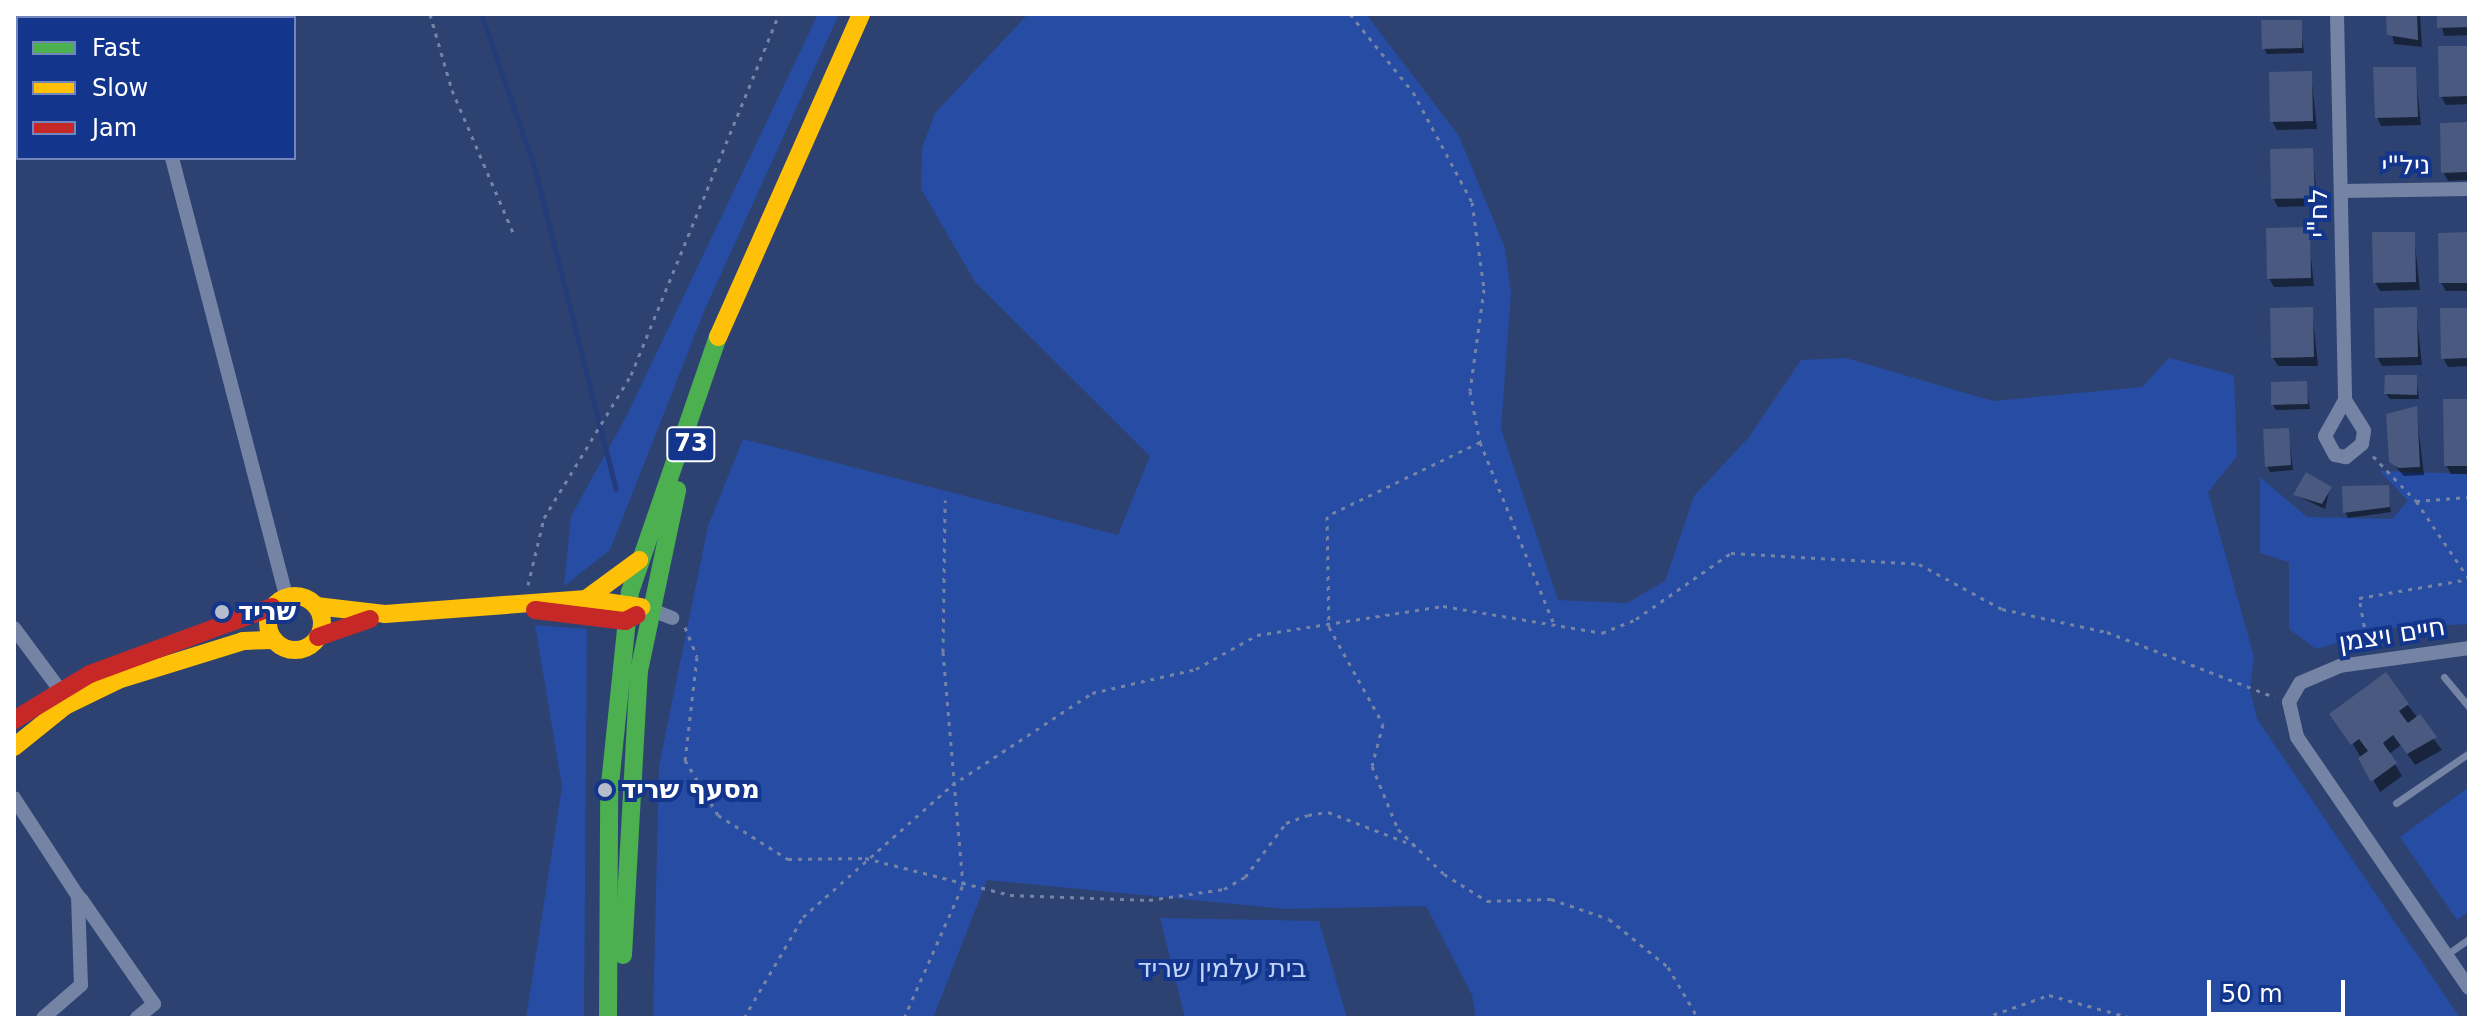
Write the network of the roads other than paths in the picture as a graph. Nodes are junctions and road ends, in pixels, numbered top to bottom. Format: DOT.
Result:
graph roads {
  1 [pos="861,14"];
  2 [pos="2342,18"];
  3 [pos="172,160"];
  4 [pos="2469,189"];
  5 [pos="2343,191"];
  6 [pos="740,280"];
  7 [pos="2345,400"];
  8 [pos="639,560"];
  9 [pos="586,599"];
  10 [pos="279,602"];
  11 [pos="316,606"];
  12 [pos="523,608"];
  13 [pos="649,609"];
  14 [pos="626,612"];
  15 [pos="385,614"];
  16 [pos="672,618"];
  17 [pos="14,628"];
  18 [pos="318,637"];
  19 [pos="274,640"];
  20 [pos="2469,648"];
  21 [pos="2444,677"];
  22 [pos="60,690"];
  23 [pos="2469,707"];
  24 [pos="14,720"];
  25 [pos="14,747"];
  26 [pos="2469,753"];
  27 [pos="14,798"];
  28 [pos="2396,803"];
  29 [pos="78,896"];
  30 [pos="2469,939"];
  31 [pos="2446,955"];
  32 [pos="2469,988"];
  33 [pos="43,1018"];
  34 [pos="137,1018"];
  35 [pos="608,1018"];
  36 [pos="617,1018"];
  1 -- 6 [label="main road, 73"];
  2 -- 5 [label="street, לח\"י"];
  3 -- 10 [label="street"];
  4 -- 5 [label="street, ניל\"י"];
  5 -- 7 [label="street, לח\"י"];
  6 -- 8 [label="main road, 73"];
  6 -- 13 [label="main road, 73"];
  7 -- 7 [label="street, לח\"י"];
  8 -- 9 [label="main road"];
  8 -- 14 [label="main road, 73"];
  9 -- 12 [label="main road"];
  9 -- 14 [label="main road"];
  10 -- 11 [label="main road"];
  10 -- 19 [label="main road"];
  10 -- 22 [label="main road"];
  11 -- 15 [label="main road"];
  11 -- 18 [label="main road"];
  12 -- 14 [label="main road"];
  12 -- 15 [label="main road"];
  13 -- 14 [label="main road"];
  13 -- 16 [label="street"];
  13 -- 36 [label="main road, 73"];
  14 -- 35 [label="main road, 73"];
  15 -- 18 [label="main road"];
  17 -- 22 [label="street"];
  18 -- 19 [label="main road"];
  19 -- 25 [label="main road"];
  20 -- 31 [label="street, חיים ויצמן"];
  21 -- 23 [label="lane"];
  22 -- 24 [label="main road"];
  26 -- 28 [label="lane"];
  27 -- 29 [label="street"];
  29 -- 33 [label="street"];
  29 -- 34 [label="street"];
  30 -- 31 [label="lane"];
  31 -- 32 [label="street"];
}
